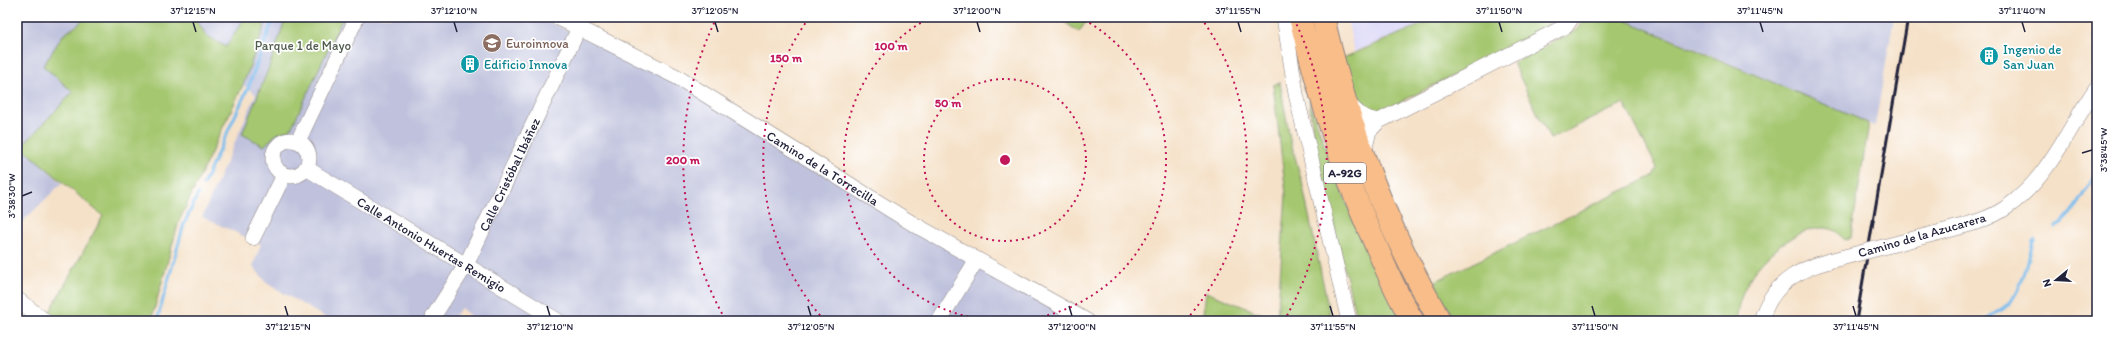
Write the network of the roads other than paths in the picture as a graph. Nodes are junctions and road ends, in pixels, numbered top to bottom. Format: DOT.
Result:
graph roads {
  1 [pos="357,17"];
  2 [pos="557,17"];
  3 [pos="1284,17"];
  4 [pos="1300,17"];
  5 [pos="1323,17"];
  6 [pos="1572,17"];
  7 [pos="580,28"];
  8 [pos="2097,87"];
  9 [pos="1344,98"];
  10 [pos="1379,121"];
  11 [pos="298,141"];
  12 [pos="1363,156"];
  13 [pos="306,168"];
  14 [pos="284,175"];
  15 [pos="253,238"];
  16 [pos="976,261"];
  17 [pos="466,265"];
  18 [pos="17,299"];
  19 [pos="433,317"];
  20 [pos="45,321"];
  21 [pos="558,321"];
  22 [pos="939,321"];
  23 [pos="1087,321"];
  24 [pos="1349,321"];
  25 [pos="1413,321"];
  26 [pos="1440,321"];
  27 [pos="1761,321"];
  1 -- 11 [label="street"];
  2 -- 7 [label="street, Camino de la Torrecilla"];
  3 -- 24 [label="street"];
  4 -- 25 [label="highway, A-92G"];
  5 -- 9 [label="highway, A-92G"];
  6 -- 10 [label="street"];
  7 -- 16 [label="street, Camino de la Torrecilla"];
  7 -- 17 [label="street, Calle Cristóbal Ibáñez"];
  8 -- 27 [label="street, Camino de la Azucarera, bridge"];
  9 -- 10 [label="street"];
  9 -- 12 [label="highway, A-92G"];
  10 -- 12 [label="street"];
  11 -- 13 [label="street"];
  11 -- 14 [label="street"];
  12 -- 26 [label="highway, A-92G"];
  13 -- 14 [label="street"];
  13 -- 17 [label="street, Calle Antonio Huertas Remigio"];
  14 -- 15 [label="street"];
  16 -- 22 [label="street"];
  16 -- 23 [label="street, Camino de la Torrecilla"];
  17 -- 19 [label="street, Calle Cristóbal Ibáñez"];
  17 -- 21 [label="street, Calle Antonio Huertas Remigio"];
  18 -- 20 [label="street"];
}
